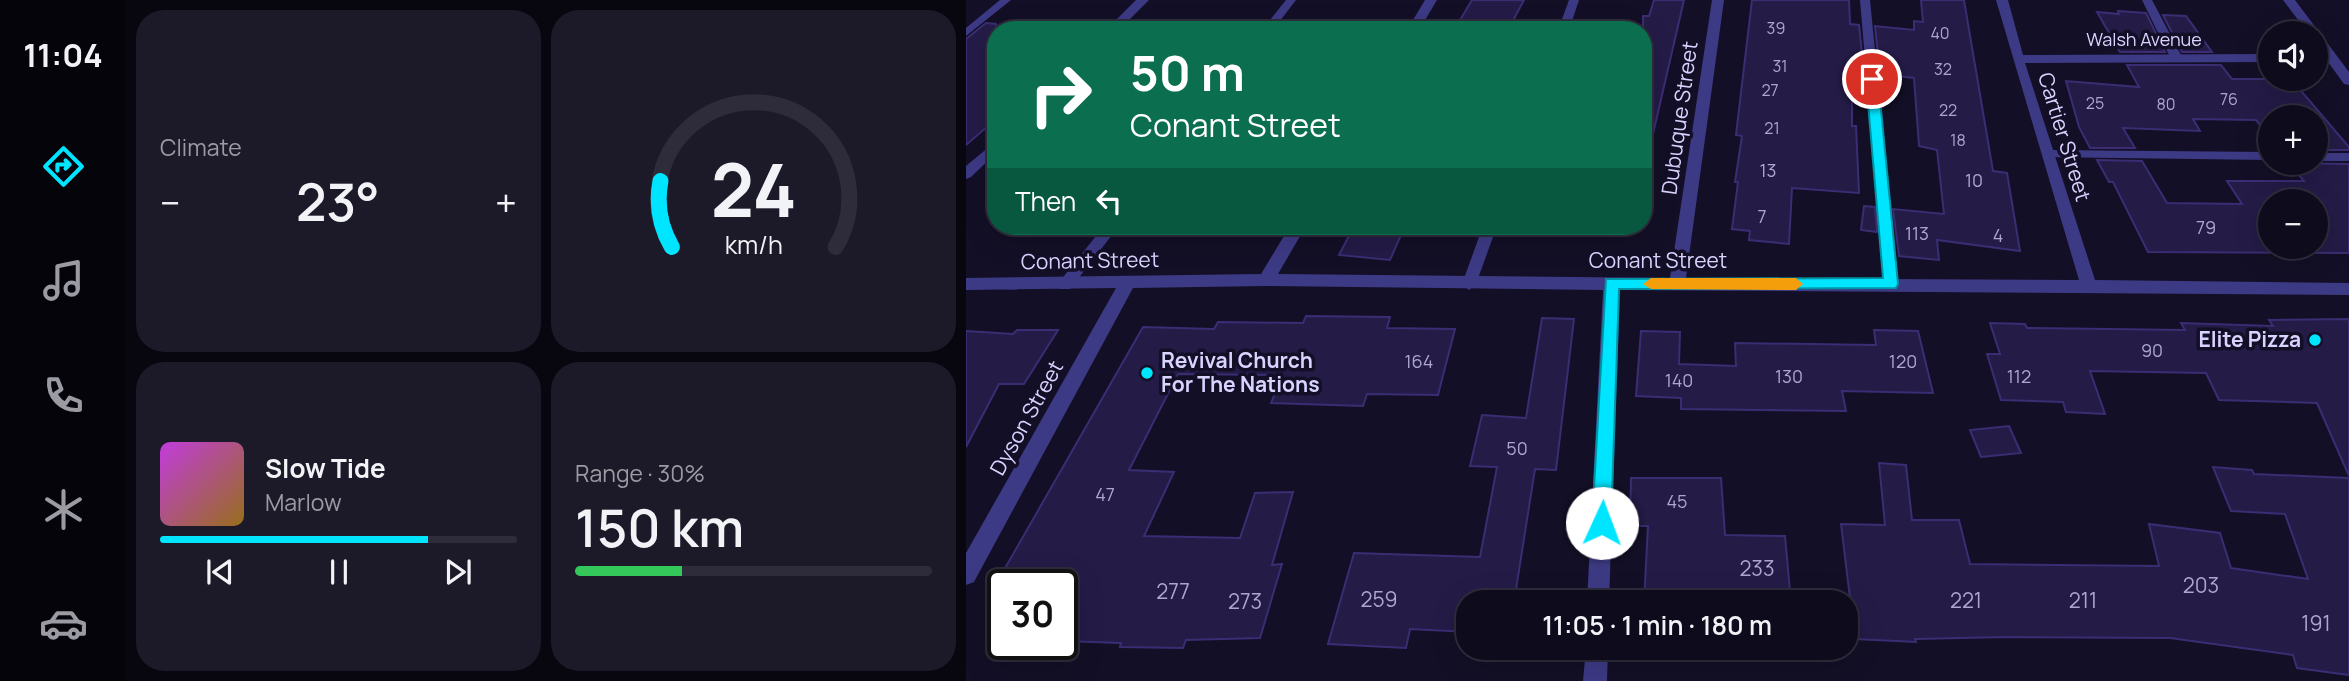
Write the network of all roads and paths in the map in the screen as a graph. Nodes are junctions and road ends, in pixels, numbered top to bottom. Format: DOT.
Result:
graph roads {
  1 [pos="1006,0"];
  2 [pos="1143,0"];
  3 [pos="1291,0"];
  4 [pos="1431,0"];
  5 [pos="1574,0"];
  6 [pos="1718,0"];
  7 [pos="1865,0"];
  8 [pos="2002,0"];
  9 [pos="2147,0"];
  10 [pos="2290,0"];
  11 [pos="1121,21"];
  12 [pos="1274,21"];
  13 [pos="1418,21"];
  14 [pos="1566,21"];
  15 [pos="2305,21"];
  16 [pos="966,33"];
  17 [pos="2328,52"];
  18 [pos="2176,57"];
  19 [pos="2258,58"];
  20 [pos="2018,59"];
  21 [pos="2328,59"];
  22 [pos="2333,59"];
  23 [pos="2349,81"];
  24 [pos="987,154"];
  25 [pos="2048,154"];
  26 [pos="2258,156"];
  27 [pos="2328,157"];
  28 [pos="2349,157"];
  29 [pos="966,174"];
  30 [pos="1105,235"];
  31 [pos="1293,235"];
  32 [pos="1487,235"];
  33 [pos="1266,280"];
  34 [pos="1612,283"];
  35 [pos="966,284"];
  36 [pos="1127,284"];
  37 [pos="1469,284"];
  38 [pos="1677,284"];
  39 [pos="1891,284"];
  40 [pos="1065,285"];
  41 [pos="2089,286"];
  42 [pos="2349,289"];
  43 [pos="966,574"];
  44 [pos="1599,590"];
  45 [pos="1596,660"];
  46 [pos="1595,681"];
  1 -- 16 [label="lane"];
  2 -- 11 [label="street"];
  3 -- 12 [label="lane"];
  4 -- 13 [label="street"];
  5 -- 14 [label="lane"];
  6 -- 38 [label="street, Dubuque Street"];
  7 -- 39 [label="lane"];
  8 -- 20 [label="street, Cartier Street"];
  9 -- 18 [label="lane"];
  10 -- 15 [label="street"];
  17 -- 22 [label="street"];
  18 -- 19 [label="street, Walsh Avenue"];
  18 -- 20 [label="street, Walsh Avenue"];
  20 -- 25 [label="street, Cartier Street"];
  21 -- 22 [label="street"];
  22 -- 23 [label="street"];
  24 -- 29 [label="street"];
  25 -- 26 [label="lane"];
  25 -- 41 [label="street, Cartier Street"];
  27 -- 28 [label="lane"];
  30 -- 40 [label="lane"];
  31 -- 33 [label="street"];
  32 -- 37 [label="lane"];
  33 -- 36 [label="street, Conant Street"];
  33 -- 37 [label="street, Conant Street"];
  34 -- 37 [label="street, Conant Street"];
  34 -- 38 [label="street, Conant Street"];
  34 -- 44 [label="street"];
  35 -- 40 [label="street, Conant Street"];
  36 -- 40 [label="street, Conant Street"];
  36 -- 43 [label="street, Dyson Street"];
  38 -- 39 [label="street, Conant Street"];
  39 -- 41 [label="street, Conant Street"];
  41 -- 42 [label="street, Conant Street"];
  45 -- 46 [label="street"];
}
